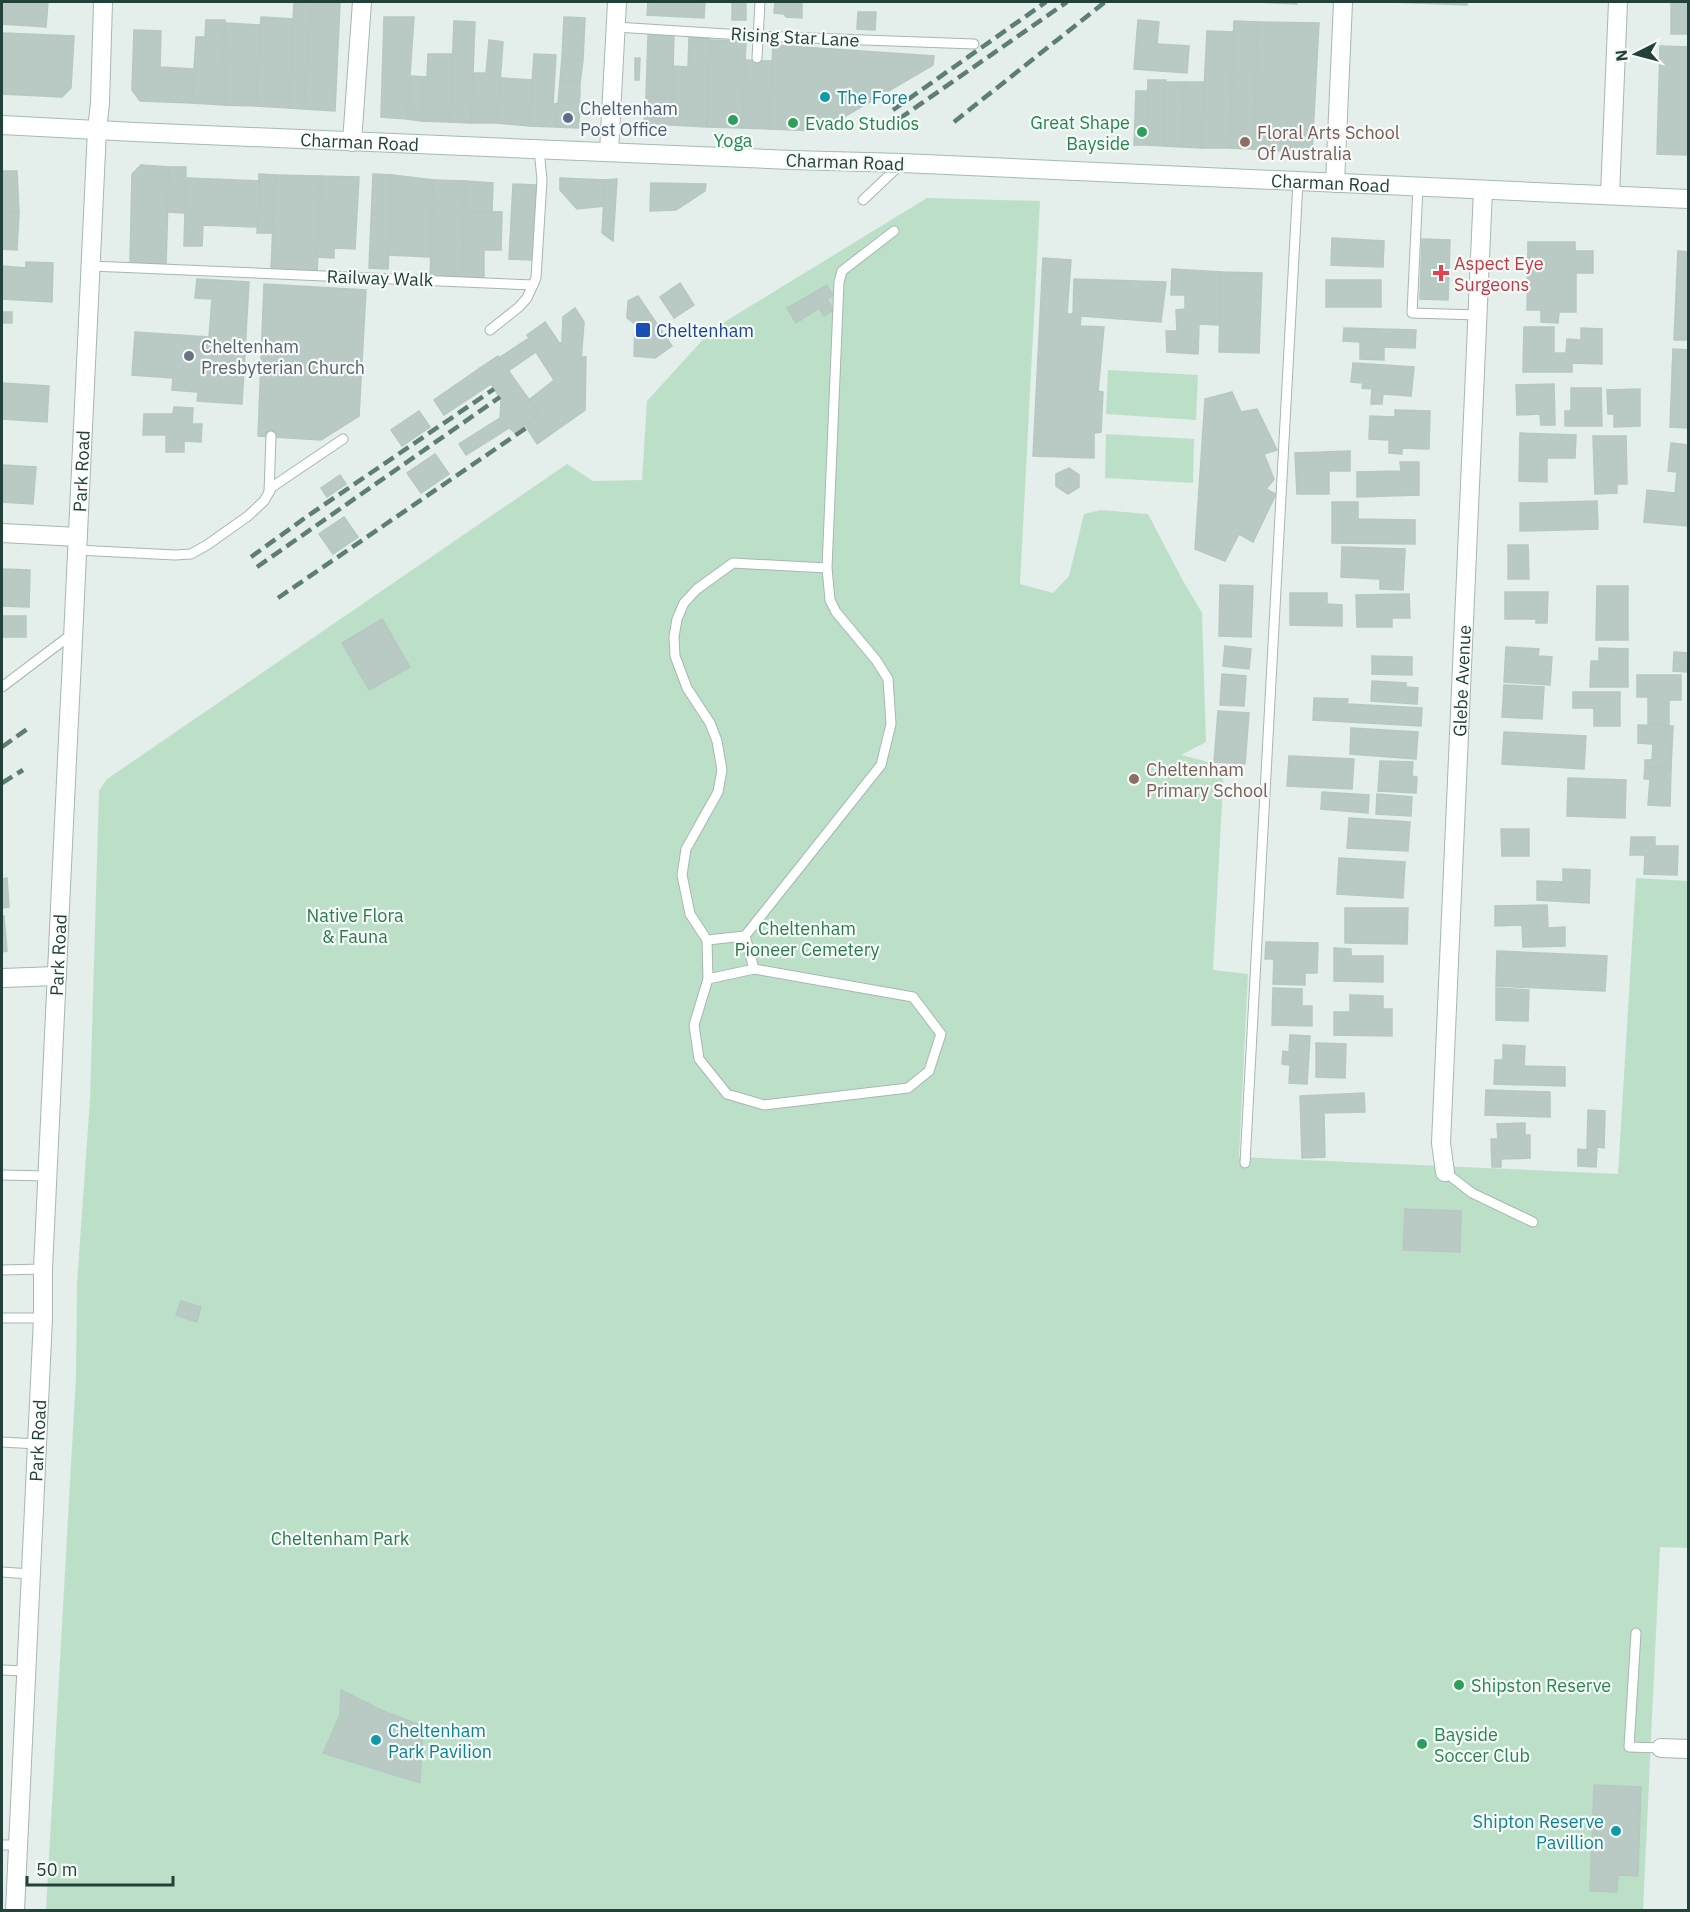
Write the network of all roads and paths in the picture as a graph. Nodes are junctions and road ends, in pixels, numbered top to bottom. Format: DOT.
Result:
graph roads {
  1 [pos="103,2"];
  2 [pos="362,2"];
  3 [pos="617,2"];
  4 [pos="760,2"];
  5 [pos="1343,2"];
  6 [pos="1618,2"];
  7 [pos="616,27"];
  8 [pos="758,36"];
  9 [pos="974,44"];
  10 [pos="757,58"];
  11 [pos="2,124"];
  12 [pos="97,130"];
  13 [pos="352,142"];
  14 [pos="539,149"];
  15 [pos="609,152"];
  16 [pos="902,163"];
  17 [pos="1298,182"];
  18 [pos="1335,183"];
  19 [pos="1418,187"];
  20 [pos="1483,190"];
  21 [pos="1610,195"];
  22 [pos="1689,199"];
  23 [pos="863,200"];
  24 [pos="894,231"];
  25 [pos="91,266"];
  26 [pos="533,285"];
  27 [pos="1478,315"];
  28 [pos="490,330"];
  29 [pos="271,436"];
  30 [pos="343,439"];
  31 [pos="268,492"];
  32 [pos="2,533"];
  33 [pos="77,544"];
  34 [pos="827,568"];
  35 [pos="72,634"];
  36 [pos="2,687"];
  37 [pos="745,936"];
  38 [pos="707,940"];
  39 [pos="754,969"];
  40 [pos="57,976"];
  41 [pos="2,978"];
  42 [pos="708,979"];
  43 [pos="1245,1163"];
  44 [pos="1445,1172"];
  45 [pos="2,1175"];
  46 [pos="47,1176"];
  47 [pos="1533,1222"];
  48 [pos="43,1269"];
  49 [pos="2,1270"];
  50 [pos="2,1318"];
  51 [pos="43,1318"];
  52 [pos="2,1442"];
  53 [pos="37,1444"];
  54 [pos="2,1572"];
  55 [pos="31,1574"];
  56 [pos="1636,1633"];
  57 [pos="2,1670"];
  58 [pos="26,1671"];
  59 [pos="1661,1748"];
  60 [pos="1689,1749"];
  61 [pos="10,1845"];
  62 [pos="15,1911"];
  1 -- 12 [label="street, Park Road"];
  2 -- 13 [label="street"];
  3 -- 7 [label="street"];
  4 -- 8 [label="lane"];
  5 -- 18 [label="street"];
  6 -- 21 [label="street"];
  7 -- 8 [label="lane, Rising Star Lane"];
  7 -- 15 [label="street"];
  8 -- 9 [label="lane, Rising Star Lane"];
  8 -- 10 [label="lane"];
  11 -- 12 [label="street, Charman Road"];
  12 -- 13 [label="street, Charman Road"];
  12 -- 25 [label="street, Park Road"];
  13 -- 14 [label="street, Charman Road"];
  14 -- 15 [label="street, Charman Road"];
  14 -- 26 [label="lane"];
  15 -- 16 [label="street, Charman Road, bridge"];
  16 -- 17 [label="street, Charman Road"];
  16 -- 23 [label="lane"];
  17 -- 18 [label="street, Charman Road"];
  17 -- 43 [label="lane"];
  18 -- 19 [label="street, Charman Road"];
  19 -- 20 [label="street, Charman Road"];
  19 -- 27 [label="lane"];
  20 -- 21 [label="street, Charman Road"];
  20 -- 27 [label="street, Glebe Avenue"];
  21 -- 22 [label="street, Charman Road"];
  24 -- 34 [label="lane"];
  25 -- 26 [label="lane, Railway Walk"];
  25 -- 33 [label="street, Park Road"];
  26 -- 28 [label="lane"];
  27 -- 44 [label="street, Glebe Avenue"];
  29 -- 31 [label="lane"];
  30 -- 31 [label="lane"];
  31 -- 33 [label="lane"];
  32 -- 33 [label="street"];
  33 -- 35 [label="street, Park Road"];
  34 -- 37 [label="lane"];
  34 -- 38 [label="lane"];
  35 -- 36 [label="lane"];
  35 -- 40 [label="street, Park Road, bridge"];
  37 -- 38 [label="lane"];
  37 -- 39 [label="lane"];
  38 -- 42 [label="lane"];
  39 -- 42 [label="lane"];
  39 -- 42 [label="lane"];
  40 -- 41 [label="street"];
  40 -- 46 [label="street, Park Road"];
  44 -- 47 [label="lane"];
  45 -- 46 [label="lane"];
  46 -- 48 [label="street, Park Road"];
  48 -- 49 [label="lane"];
  48 -- 51 [label="street, Park Road"];
  50 -- 51 [label="lane"];
  51 -- 53 [label="street, Park Road"];
  52 -- 53 [label="lane"];
  53 -- 55 [label="street, Park Road"];
  54 -- 55 [label="lane"];
  55 -- 58 [label="street, Park Road"];
  56 -- 59 [label="lane"];
  57 -- 58 [label="lane"];
  58 -- 61 [label="street, Park Road"];
  59 -- 60 [label="street"];
  61 -- 62 [label="street, Park Road"];
}
